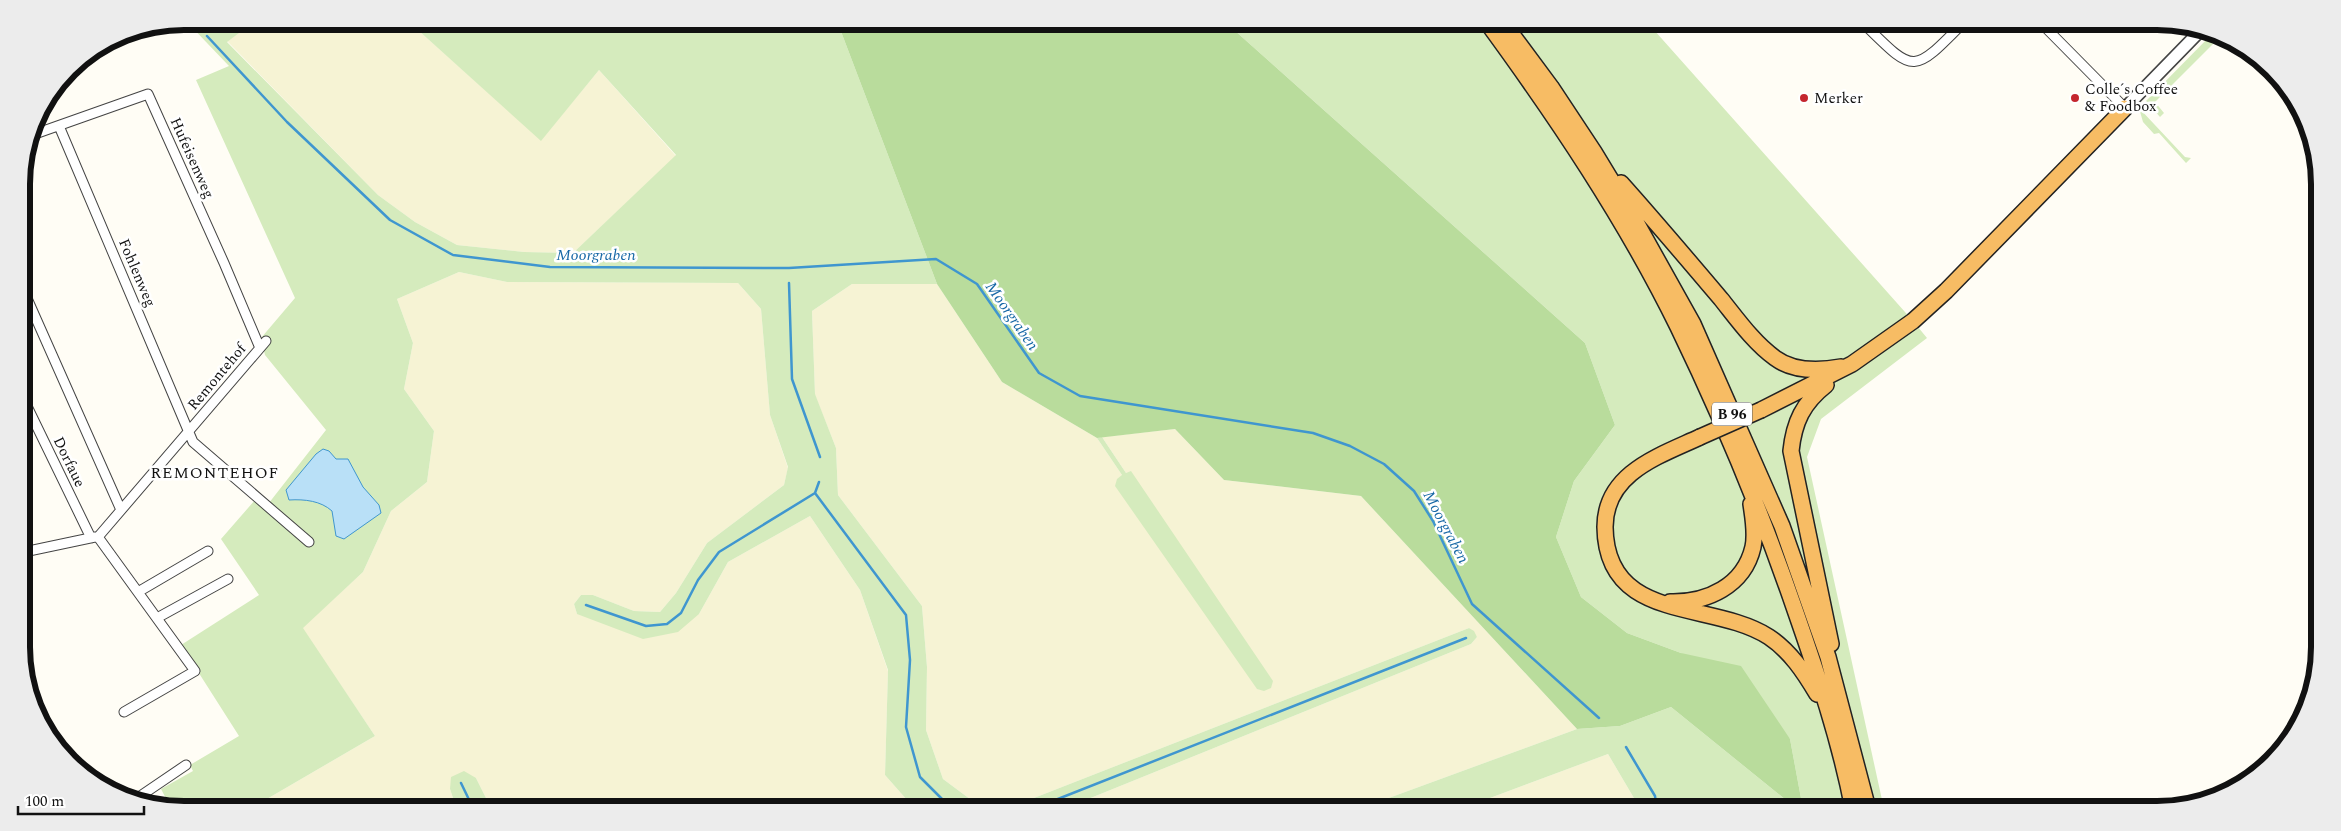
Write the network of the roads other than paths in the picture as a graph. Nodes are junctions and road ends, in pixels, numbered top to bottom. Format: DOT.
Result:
graph roads {
  1 [pos="1492,30"];
  2 [pos="1509,30"];
  3 [pos="1870,30"];
  4 [pos="1956,30"];
  5 [pos="2048,30"];
  6 [pos="2196,35"];
  7 [pos="2125,108"];
  8 [pos="59,126"];
  9 [pos="39,133"];
  10 [pos="1594,152"];
  11 [pos="30,305"];
  12 [pos="263,344"];
  13 [pos="1852,364"];
  14 [pos="30,412"];
  15 [pos="189,431"];
  16 [pos="1745,473"];
  17 [pos="121,510"];
  18 [pos="95,538"];
  19 [pos="309,542"];
  20 [pos="30,551"];
  21 [pos="208,551"];
  22 [pos="228,579"];
  23 [pos="138,592"];
  24 [pos="1654,601"];
  25 [pos="158,618"];
  26 [pos="1837,690"];
  27 [pos="124,712"];
  28 [pos="1828,713"];
  29 [pos="186,765"];
  30 [pos="142,795"];
  31 [pos="1851,801"];
  32 [pos="1866,801"];
  1 -- 16 [label="highway, B 96"];
  2 -- 10 [label="highway, B 96"];
  3 -- 4 [label="street"];
  5 -- 7 [label="street"];
  6 -- 7 [label="street"];
  7 -- 13 [label="highway"];
  8 -- 9 [label="street, Hufeisenweg"];
  8 -- 12 [label="street, Hufeisenweg"];
  8 -- 15 [label="street, Fohlenweg"];
  10 -- 13 [label="highway"];
  10 -- 26 [label="highway, B 96"];
  11 -- 17 [label="street"];
  12 -- 15 [label="street, Remontehof"];
  13 -- 24 [label="highway, bridge"];
  13 -- 26 [label="highway"];
  14 -- 18 [label="street, Dorfaue"];
  15 -- 17 [label="street, Remontehof"];
  15 -- 19 [label="street, Remontehof"];
  16 -- 24 [label="highway"];
  16 -- 28 [label="highway, B 96"];
  17 -- 18 [label="street, Remontehof"];
  18 -- 20 [label="street"];
  18 -- 23 [label="street, Dorfaue"];
  21 -- 23 [label="street"];
  22 -- 25 [label="street"];
  23 -- 25 [label="street, Dorfaue"];
  24 -- 28 [label="highway"];
  25 -- 27 [label="street, Dorfaue"];
  26 -- 32 [label="highway, B 96"];
  28 -- 31 [label="highway, B 96"];
  29 -- 30 [label="street"];
}
